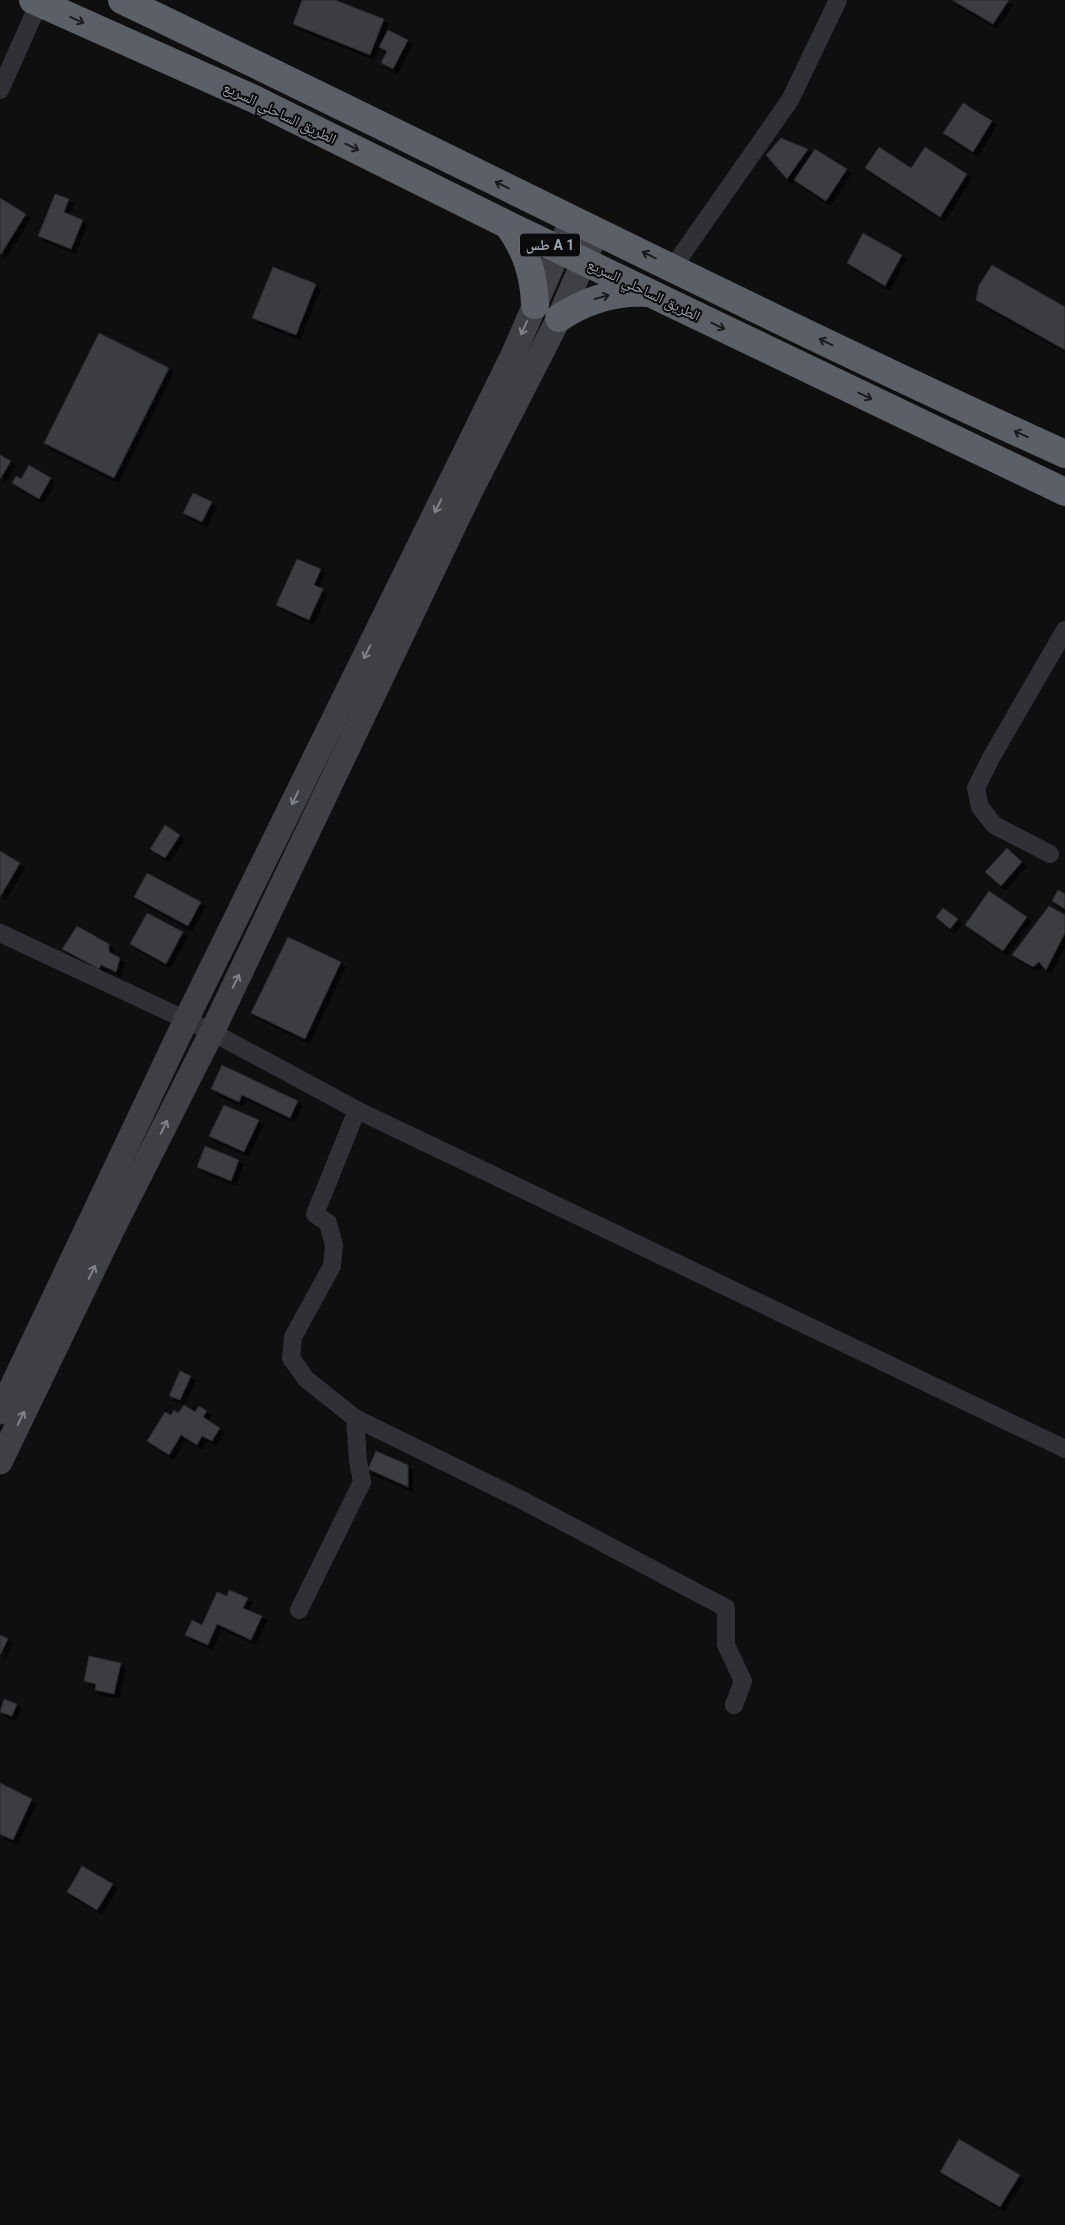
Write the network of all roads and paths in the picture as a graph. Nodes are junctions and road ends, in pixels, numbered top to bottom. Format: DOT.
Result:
graph roads {
  1 [pos="122,0"];
  2 [pos="838,0"];
  3 [pos="36,2"];
  4 [pos="0,90"];
  5 [pos="572,220"];
  6 [pos="508,225"];
  7 [pos="597,231"];
  8 [pos="560,249"];
  9 [pos="584,261"];
  10 [pos="673,267"];
  11 [pos="650,293"];
  12 [pos="534,305"];
  13 [pos="559,318"];
  14 [pos="1065,454"];
  15 [pos="461,486"];
  16 [pos="1065,492"];
  17 [pos="1065,630"];
  18 [pos="1050,854"];
  19 [pos="266,858"];
  20 [pos="290,868"];
  21 [pos="0,933"];
  22 [pos="186,1020"];
  23 [pos="212,1032"];
  24 [pos="357,1110"];
  25 [pos="96,1236"];
  26 [pos="0,1412"];
  27 [pos="355,1418"];
  28 [pos="1065,1449"];
  29 [pos="0,1462"];
  30 [pos="299,1610"];
  31 [pos="734,1705"];
  5 -- 1 [label="highway, طس A 1, one-way"];
  2 -- 10 [label="street"];
  3 -- 4 [label="street"];
  3 -- 6 [label="highway, الطريق الساحلي السريع / طس A 1, one-way"];
  5 -- 7 [label="highway, طس A 1"];
  5 -- 8 [label="street"];
  6 -- 8 [label="highway, الطريق الساحلي السريع / طس A 1"];
  6 -- 12 [label="highway"];
  7 -- 9 [label="street"];
  10 -- 7 [label="highway, طس A 1, one-way"];
  8 -- 9 [label="highway, الطريق الساحلي السريع / طس A 1"];
  8 -- 12 [label="street"];
  9 -- 11 [label="highway, الطريق الساحلي السريع / طس A 1"];
  9 -- 13 [label="street"];
  14 -- 10 [label="highway, طس A 1, one-way"];
  13 -- 11 [label="highway, one-way"];
  11 -- 16 [label="highway, الطريق الساحلي السريع / طس A 1, one-way"];
  12 -- 15 [label="street, one-way"];
  13 -- 15 [label="street"];
  15 -- 19 [label="street, one-way"];
  15 -- 20 [label="street"];
  17 -- 18 [label="street"];
  19 -- 20 [label="street"];
  19 -- 22 [label="street"];
  23 -- 20 [label="street, one-way"];
  21 -- 22 [label="street"];
  22 -- 23 [label="street"];
  22 -- 25 [label="street"];
  23 -- 24 [label="street"];
  25 -- 23 [label="street, one-way"];
  24 -- 27 [label="street"];
  24 -- 28 [label="street"];
  25 -- 26 [label="street"];
  29 -- 25 [label="street, one-way"];
  27 -- 30 [label="street"];
  27 -- 31 [label="street"];
}
